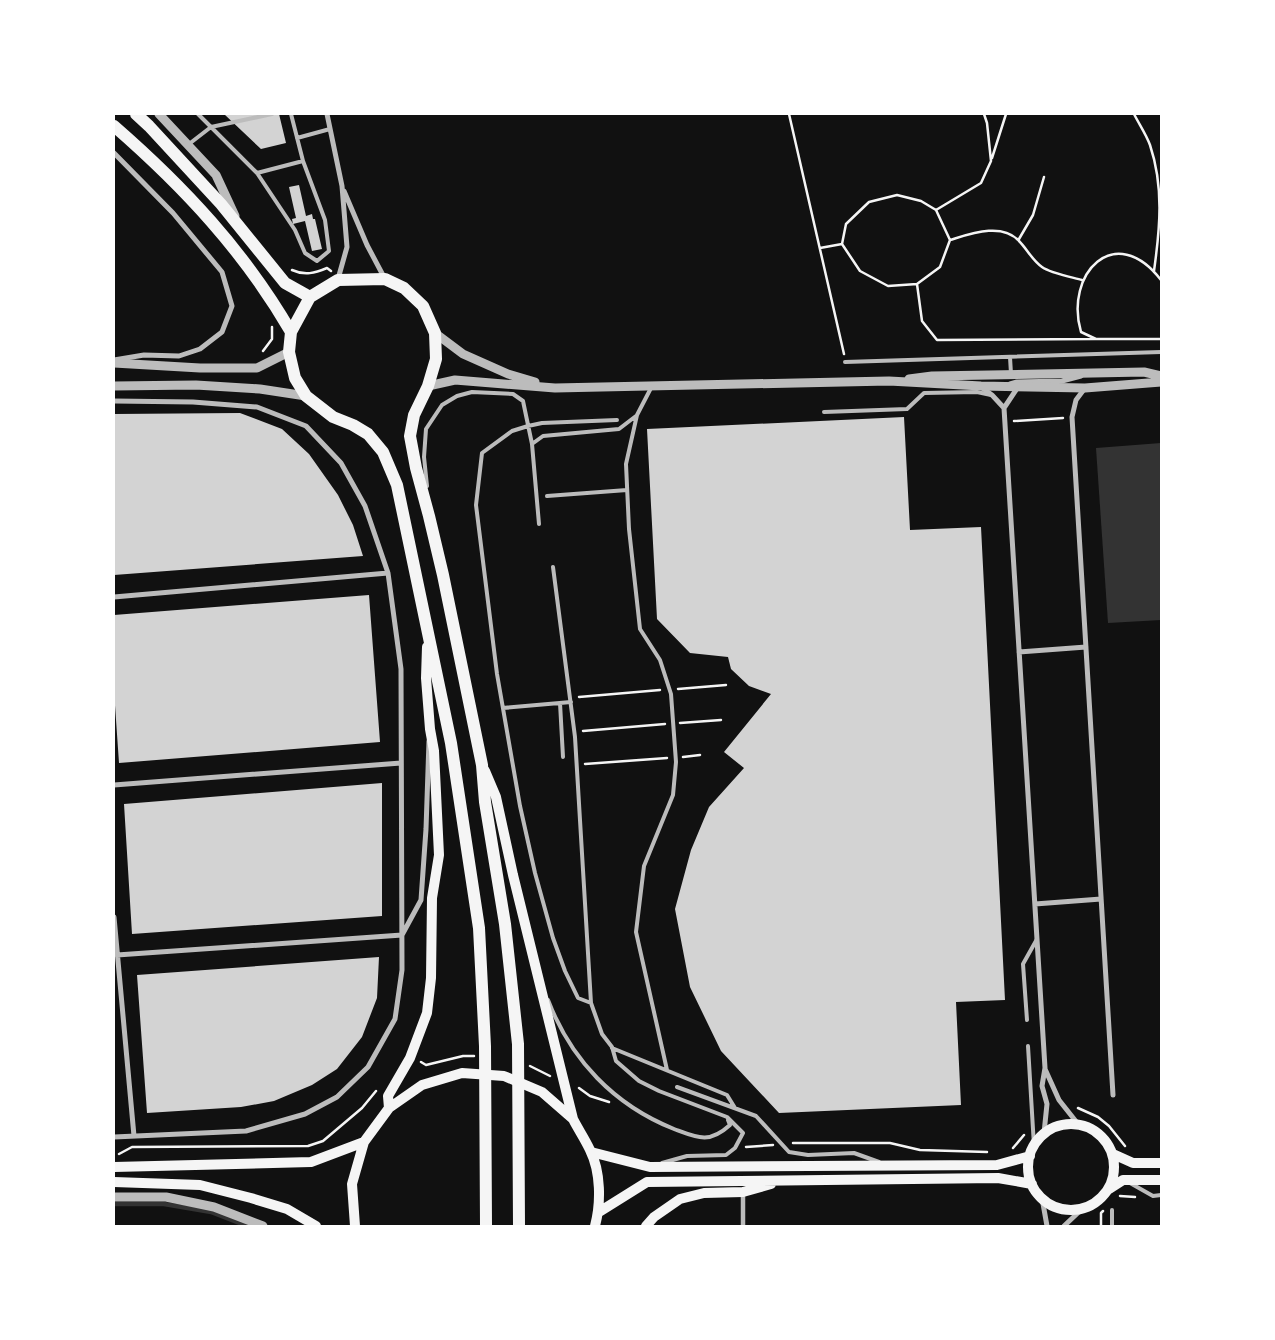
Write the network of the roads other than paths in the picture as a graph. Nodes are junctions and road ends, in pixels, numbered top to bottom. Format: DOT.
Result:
graph roads {
  1 [pos="136,114"];
  2 [pos="159,114"];
  3 [pos="198,114"];
  4 [pos="272,114"];
  5 [pos="291,114"];
  6 [pos="327,114"];
  7 [pos="114,126"];
  8 [pos="211,127"];
  9 [pos="330,129"];
  10 [pos="297,138"];
  11 [pos="189,144"];
  12 [pos="114,153"];
  13 [pos="303,162"];
  14 [pos="258,173"];
  15 [pos="342,186"];
  16 [pos="238,223"];
  17 [pos="386,279"];
  18 [pos="338,280"];
  19 [pos="310,297"];
  20 [pos="291,332"];
  21 [pos="435,333"];
  22 [pos="289,352"];
  23 [pos="1161,352"];
  24 [pos="1010,357"];
  25 [pos="114,362"];
  26 [pos="846,362"];
  27 [pos="1091,373"];
  28 [pos="1011,374"];
  29 [pos="1161,376"];
  30 [pos="894,381"];
  31 [pos="1161,382"];
  32 [pos="952,385"];
  33 [pos="114,386"];
  34 [pos="428,386"];
  35 [pos="652,386"];
  36 [pos="981,386"];
  37 [pos="1003,387"];
  38 [pos="1018,387"];
  39 [pos="555,388"];
  40 [pos="1085,388"];
  41 [pos="934,393"];
  42 [pos="992,395"];
  43 [pos="306,396"];
  44 [pos="114,400"];
  45 [pos="1004,408"];
  46 [pos="824,412"];
  47 [pos="637,415"];
  48 [pos="617,420"];
  49 [pos="528,426"];
  50 [pos="532,444"];
  51 [pos="627,490"];
  52 [pos="547,496"];
  53 [pos="429,516"];
  54 [pos="539,524"];
  55 [pos="553,567"];
  56 [pos="388,573"];
  57 [pos="114,597"];
  58 [pos="428,635"];
  59 [pos="1086,646"];
  60 [pos="1019,652"];
  61 [pos="571,702"];
  62 [pos="560,703"];
  63 [pos="504,708"];
  64 [pos="430,729"];
  65 [pos="563,757"];
  66 [pos="401,763"];
  67 [pos="482,765"];
  68 [pos="114,785"];
  69 [pos="1101,899"];
  70 [pos="1035,904"];
  71 [pos="114,918"];
  72 [pos="402,935"];
  73 [pos="1037,939"];
  74 [pos="117,955"];
  75 [pos="536,968"];
  76 [pos="592,1003"];
  77 [pos="1027,1020"];
  78 [pos="1028,1046"];
  79 [pos="612,1047"];
  80 [pos="1045,1068"];
  81 [pos="667,1070"];
  82 [pos="677,1087"];
  83 [pos="1113,1095"];
  84 [pos="388,1108"];
  85 [pos="735,1108"];
  86 [pos="727,1118"];
  87 [pos="573,1119"];
  88 [pos="1078,1124"];
  89 [pos="1044,1133"];
  90 [pos="134,1136"];
  91 [pos="114,1137"];
  92 [pos="364,1142"];
  93 [pos="1032,1151"];
  94 [pos="591,1152"];
  95 [pos="1113,1154"];
  96 [pos="1161,1164"];
  97 [pos="889,1165"];
  98 [pos="114,1167"];
  99 [pos="650,1167"];
  100 [pos="1123,1180"];
  101 [pos="1161,1180"];
  102 [pos="783,1181"];
  103 [pos="114,1182"];
  104 [pos="1032,1184"];
  105 [pos="1109,1189"];
  106 [pos="743,1192"];
  107 [pos="1161,1196"];
  108 [pos="114,1197"];
  109 [pos="1042,1198"];
  110 [pos="1082,1209"];
  111 [pos="1112,1210"];
  112 [pos="599,1212"];
  113 [pos="263,1226"];
  114 [pos="316,1226"];
  115 [pos="355,1226"];
  116 [pos="486,1226"];
  117 [pos="519,1226"];
  118 [pos="596,1226"];
  119 [pos="646,1226"];
  120 [pos="743,1226"];
  121 [pos="1047,1226"];
  122 [pos="1064,1226"];
  123 [pos="1112,1226"];
  1 -- 16 [label="main road"];
  2 -- 11 [label="street"];
  3 -- 8 [label="lane"];
  4 -- 8 [label="lane"];
  5 -- 10 [label="lane"];
  6 -- 9 [label="street"];
  7 -- 20 [label="main road"];
  8 -- 11 [label="lane"];
  8 -- 14 [label="lane"];
  9 -- 10 [label="lane"];
  9 -- 15 [label="street"];
  10 -- 13 [label="lane"];
  11 -- 16 [label="street"];
  12 -- 25 [label="street"];
  13 -- 14 [label="lane"];
  13 -- 14 [label="lane"];
  15 -- 17 [label="street"];
  15 -- 18 [label="street"];
  16 -- 19 [label="main road"];
  17 -- 18 [label="main road"];
  17 -- 21 [label="main road"];
  18 -- 19 [label="main road"];
  19 -- 20 [label="main road"];
  20 -- 22 [label="main road"];
  21 -- 34 [label="main road"];
  21 -- 39 [label="street"];
  22 -- 25 [label="street"];
  22 -- 43 [label="main road"];
  23 -- 24 [label="lane"];
  24 -- 26 [label="lane"];
  24 -- 28 [label="lane"];
  27 -- 28 [label="street"];
  27 -- 29 [label="street"];
  27 -- 37 [label="street"];
  28 -- 30 [label="street"];
  30 -- 32 [label="street"];
  30 -- 35 [label="street"];
  31 -- 40 [label="street"];
  32 -- 36 [label="street"];
  32 -- 41 [label="lane"];
  33 -- 43 [label="street"];
  34 -- 39 [label="street"];
  34 -- 53 [label="main road"];
  35 -- 39 [label="street"];
  35 -- 47 [label="lane"];
  36 -- 37 [label="street"];
  36 -- 42 [label="street"];
  37 -- 38 [label="street"];
  37 -- 42 [label="street"];
  38 -- 40 [label="street"];
  38 -- 45 [label="street"];
  40 -- 59 [label="street"];
  41 -- 42 [label="lane"];
  41 -- 46 [label="lane"];
  42 -- 45 [label="street"];
  43 -- 58 [label="main road"];
  44 -- 56 [label="street"];
  45 -- 60 [label="street"];
  47 -- 50 [label="lane"];
  47 -- 51 [label="lane"];
  48 -- 49 [label="lane"];
  49 -- 50 [label="lane"];
  49 -- 53 [label="lane"];
  49 -- 63 [label="lane"];
  50 -- 54 [label="lane"];
  51 -- 52 [label="lane"];
  51 -- 81 [label="lane"];
  53 -- 67 [label="main road"];
  55 -- 61 [label="lane"];
  56 -- 57 [label="street"];
  56 -- 66 [label="street"];
  58 -- 64 [label="main road"];
  58 -- 116 [label="main road"];
  59 -- 60 [label="street"];
  59 -- 69 [label="street"];
  60 -- 70 [label="street"];
  61 -- 62 [label="lane"];
  61 -- 76 [label="lane"];
  62 -- 63 [label="lane"];
  62 -- 65 [label="lane"];
  63 -- 76 [label="lane"];
  64 -- 72 [label="street"];
  64 -- 84 [label="main road"];
  66 -- 68 [label="street"];
  66 -- 72 [label="street"];
  67 -- 75 [label="main road"];
  67 -- 117 [label="main road"];
  69 -- 70 [label="street"];
  69 -- 83 [label="street"];
  70 -- 73 [label="street"];
  71 -- 74 [label="street"];
  72 -- 74 [label="street"];
  72 -- 90 [label="street"];
  73 -- 77 [label="lane"];
  73 -- 80 [label="street"];
  74 -- 90 [label="street"];
  75 -- 86 [label="lane"];
  75 -- 87 [label="main road"];
  76 -- 79 [label="lane"];
  78 -- 93 [label="lane"];
  79 -- 81 [label="lane"];
  79 -- 86 [label="lane"];
  80 -- 88 [label="street"];
  80 -- 89 [label="street"];
  81 -- 85 [label="lane"];
  82 -- 85 [label="lane"];
  84 -- 87 [label="main road"];
  84 -- 92 [label="main road"];
  85 -- 97 [label="lane"];
  86 -- 99 [label="lane"];
  87 -- 94 [label="main road"];
  88 -- 89 [label="main road"];
  88 -- 95 [label="main road"];
  89 -- 93 [label="main road"];
  90 -- 91 [label="street"];
  92 -- 98 [label="main road"];
  92 -- 115 [label="main road"];
  93 -- 97 [label="main road"];
  93 -- 104 [label="main road"];
  94 -- 99 [label="main road"];
  94 -- 112 [label="main road"];
  95 -- 96 [label="main road"];
  95 -- 105 [label="main road"];
  97 -- 99 [label="main road"];
  100 -- 101 [label="main road"];
  100 -- 105 [label="main road"];
  100 -- 107 [label="lane"];
  102 -- 104 [label="main road"];
  102 -- 106 [label="main road"];
  102 -- 112 [label="main road"];
  103 -- 114 [label="main road"];
  104 -- 109 [label="main road"];
  105 -- 110 [label="main road"];
  106 -- 119 [label="main road"];
  106 -- 120 [label="street"];
  108 -- 113 [label="street"];
  109 -- 110 [label="main road"];
  109 -- 121 [label="street"];
  110 -- 122 [label="street"];
  111 -- 123 [label="lane"];
  112 -- 118 [label="main road"];
}
